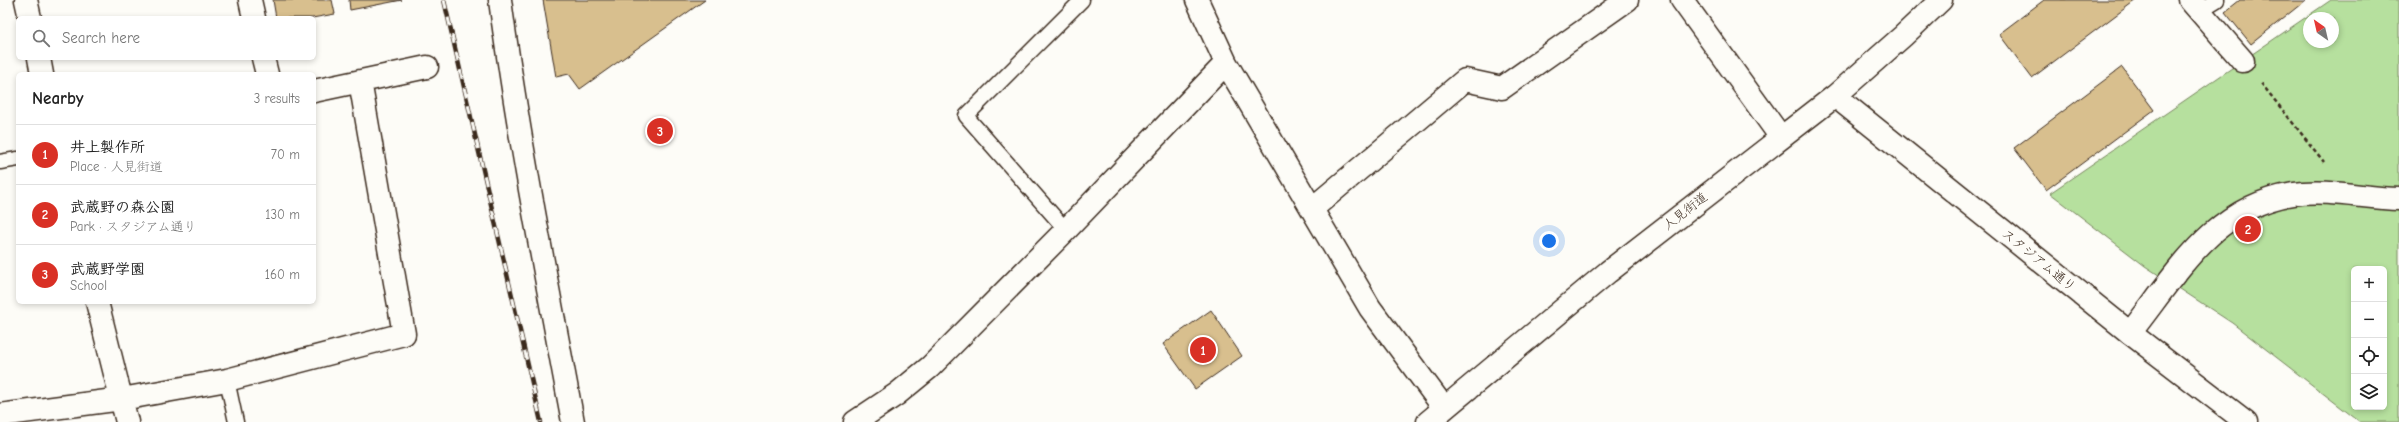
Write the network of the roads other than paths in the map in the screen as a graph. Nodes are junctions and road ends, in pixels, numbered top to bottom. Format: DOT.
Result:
graph roads {
  1 [pos="26,0"];
  2 [pos="250,0"];
  3 [pos="500,0"];
  4 [pos="1082,0"];
  5 [pos="1197,0"];
  6 [pos="1627,0"];
  7 [pos="1682,0"];
  8 [pos="1941,0"];
  9 [pos="2202,4"];
  10 [pos="30,16"];
  11 [pos="254,16"];
  12 [pos="39,60"];
  13 [pos="263,60"];
  14 [pos="2243,61"];
  15 [pos="1226,64"];
  16 [pos="427,67"];
  17 [pos="42,72"];
  18 [pos="266,72"];
  19 [pos="360,81"];
  20 [pos="316,91"];
  21 [pos="1835,96"];
  22 [pos="1780,136"];
  23 [pos="16,159"];
  24 [pos="0,162"];
  25 [pos="2399,199"];
  26 [pos="1313,208"];
  27 [pos="1066,230"];
  28 [pos="98,304"];
  29 [pos="2130,333"];
  30 [pos="227,380"];
  31 [pos="122,398"];
  32 [pos="1444,408"];
  33 [pos="0,415"];
  34 [pos="127,422"];
  35 [pos="236,422"];
  36 [pos="573,422"];
  37 [pos="855,422"];
  38 [pos="1428,422"];
  39 [pos="2246,422"];
  1 -- 10 [label="street"];
  2 -- 11 [label="street"];
  3 -- 36 [label="street"];
  4 -- 27 [label="lane"];
  5 -- 15 [label="street"];
  6 -- 26 [label="street"];
  7 -- 22 [label="street"];
  8 -- 21 [label="street, 人見街道"];
  9 -- 14 [label="street"];
  12 -- 17 [label="street"];
  13 -- 18 [label="street"];
  15 -- 26 [label="street"];
  15 -- 27 [label="street"];
  16 -- 19 [label="street"];
  19 -- 20 [label="street"];
  19 -- 30 [label="street"];
  21 -- 22 [label="street, 人見街道"];
  21 -- 29 [label="street, スタジアム通り"];
  22 -- 32 [label="street, 人見街道"];
  23 -- 24 [label="lane"];
  25 -- 29 [label="street"];
  26 -- 32 [label="street"];
  27 -- 37 [label="street"];
  28 -- 31 [label="street"];
  29 -- 39 [label="street, スタジアム通り"];
  30 -- 31 [label="street"];
  30 -- 35 [label="lane"];
  31 -- 33 [label="street"];
  31 -- 34 [label="street"];
  32 -- 38 [label="street, 人見街道"];
}
